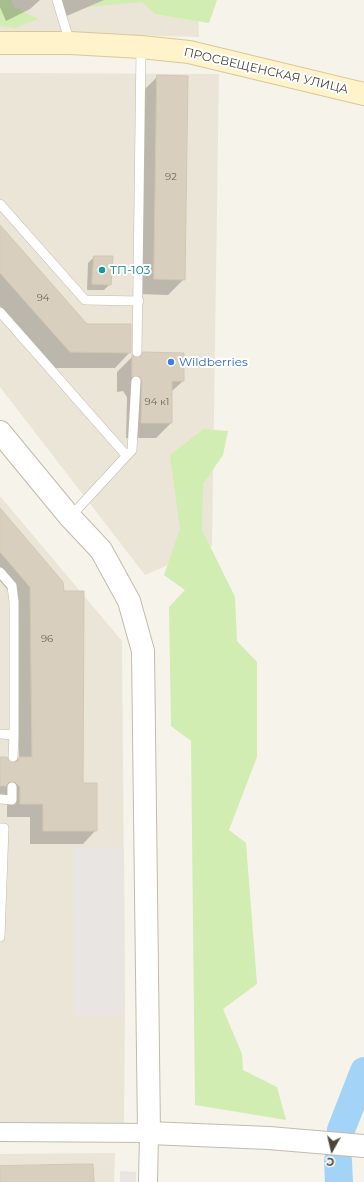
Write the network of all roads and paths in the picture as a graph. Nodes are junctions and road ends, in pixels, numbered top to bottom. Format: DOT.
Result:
graph roads {
  1 [pos="57,0"];
  2 [pos="0,43"];
  3 [pos="70,43"];
  4 [pos="141,47"];
  5 [pos="364,94"];
  6 [pos="0,204"];
  7 [pos="139,301"];
  8 [pos="0,312"];
  9 [pos="137,352"];
  10 [pos="136,381"];
  11 [pos="0,432"];
  12 [pos="126,456"];
  13 [pos="70,517"];
  14 [pos="0,572"];
  15 [pos="0,734"];
  16 [pos="14,734"];
  17 [pos="13,756"];
  18 [pos="12,786"];
  19 [pos="0,800"];
  20 [pos="0,828"];
  21 [pos="0,937"];
  22 [pos="0,1132"];
  23 [pos="149,1133"];
  24 [pos="364,1146"];
  25 [pos="148,1182"];
  1 -- 3 [label="lane"];
  2 -- 3 [label="main road, ПРОСВЕЩЕНСКАЯ УЛИЦА"];
  3 -- 4 [label="main road, ПРОСВЕЩЕНСКАЯ УЛИЦА"];
  4 -- 5 [label="main road, ПРОСВЕЩЕНСКАЯ УЛИЦА"];
  4 -- 7 [label="lane"];
  6 -- 7 [label="lane"];
  7 -- 9 [label="lane"];
  8 -- 12 [label="lane"];
  10 -- 12 [label="lane"];
  11 -- 13 [label="street"];
  12 -- 13 [label="lane"];
  13 -- 23 [label="street"];
  14 -- 16 [label="lane"];
  15 -- 16 [label="lane"];
  16 -- 17 [label="lane"];
  18 -- 19 [label="lane"];
  20 -- 21 [label="lane"];
  22 -- 23 [label="street"];
  23 -- 24 [label="street"];
  23 -- 25 [label="street"];
}
